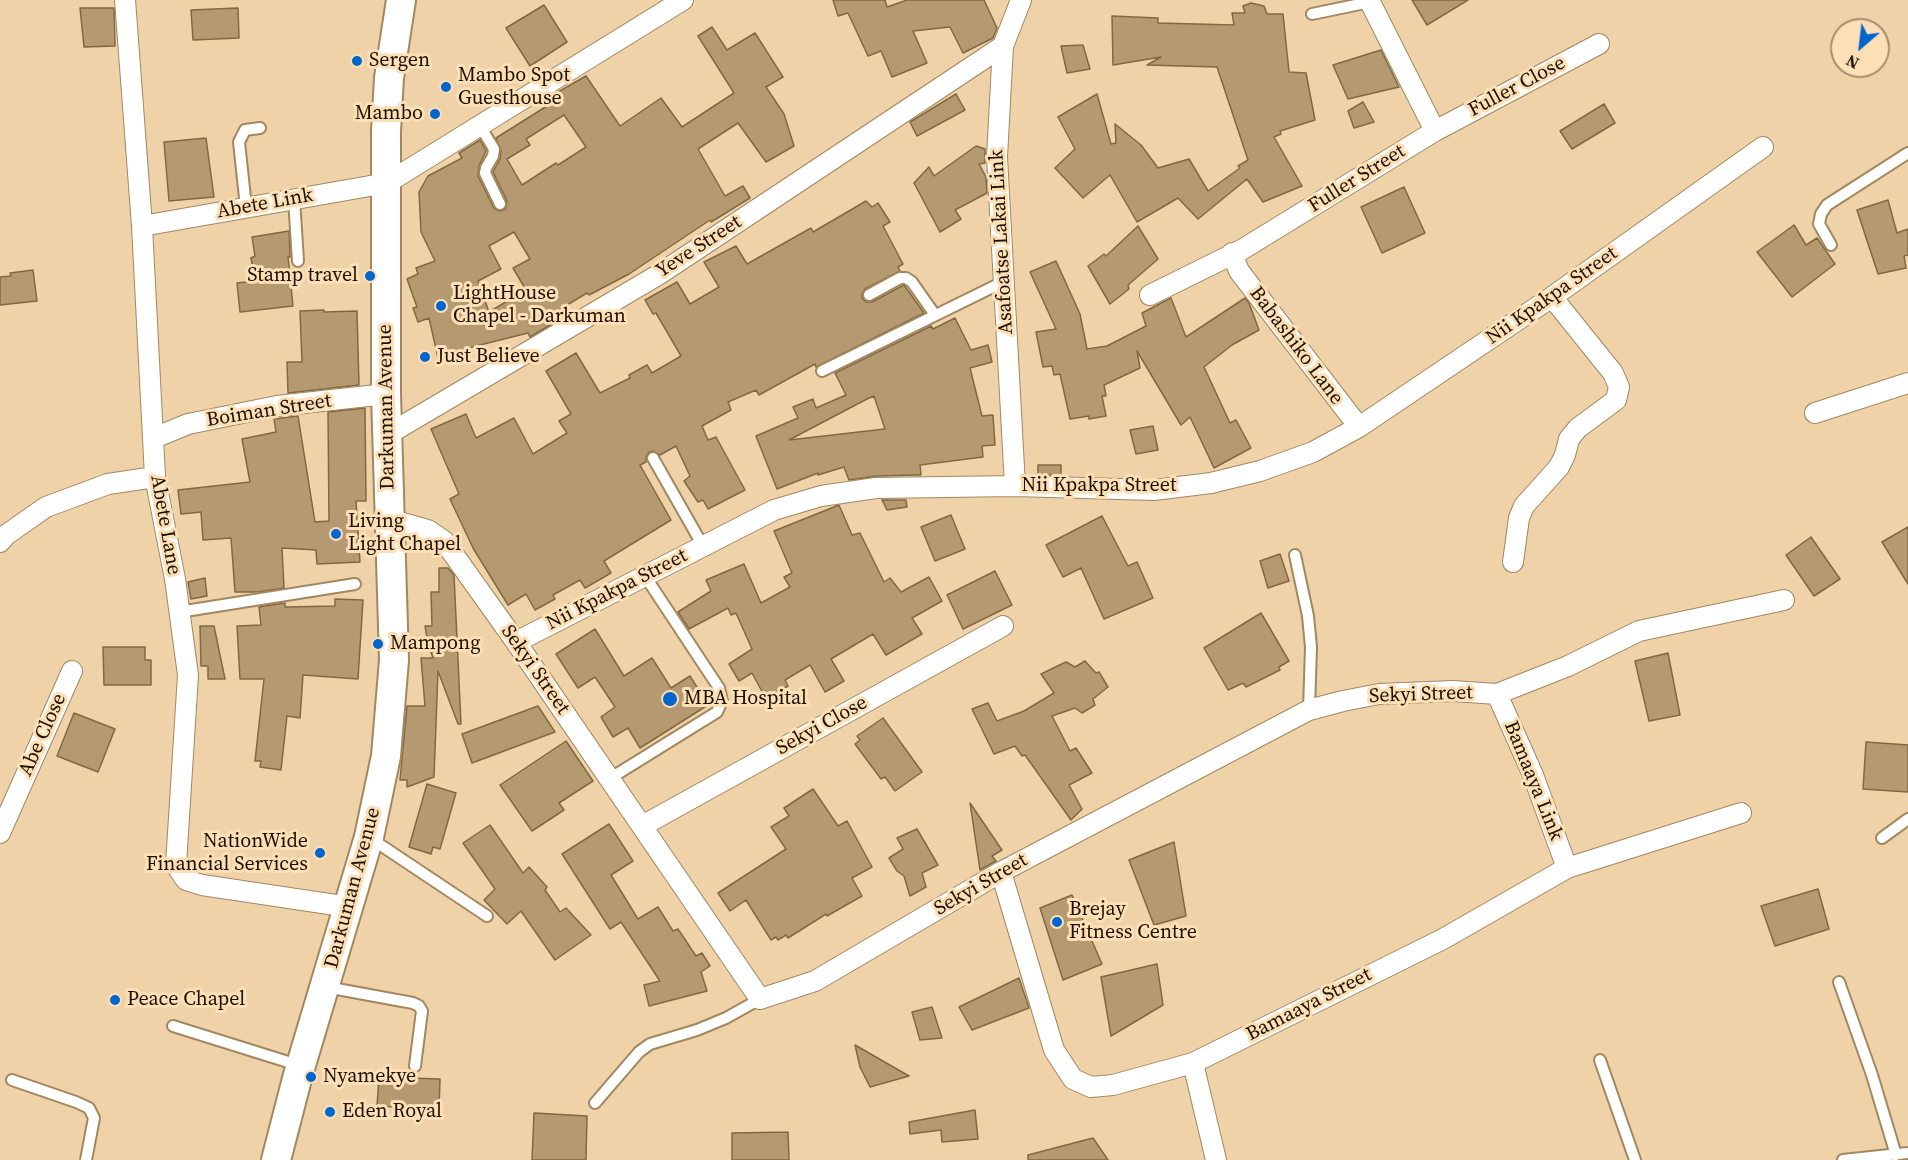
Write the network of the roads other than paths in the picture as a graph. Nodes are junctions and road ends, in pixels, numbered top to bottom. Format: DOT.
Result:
graph roads {
  1 [pos="125,0"];
  2 [pos="401,0"];
  3 [pos="683,0"];
  4 [pos="1021,0"];
  5 [pos="1369,1"];
  6 [pos="1312,14"];
  7 [pos="1599,44"];
  8 [pos="1003,46"];
  9 [pos="480,126"];
  10 [pos="260,128"];
  11 [pos="1435,131"];
  12 [pos="1763,147"];
  13 [pos="1908,153"];
  14 [pos="387,183"];
  15 [pos="294,199"];
  16 [pos="500,204"];
  17 [pos="246,207"];
  18 [pos="142,226"];
  19 [pos="1831,245"];
  20 [pos="1234,258"];
  21 [pos="298,261"];
  22 [pos="1003,282"];
  23 [pos="869,295"];
  24 [pos="1150,295"];
  25 [pos="1552,297"];
  26 [pos="935,315"];
  27 [pos="822,372"];
  28 [pos="1908,383"];
  29 [pos="386,394"];
  30 [pos="1815,413"];
  31 [pos="1359,427"];
  32 [pos="387,435"];
  33 [pos="154,438"];
  34 [pos="653,458"];
  35 [pos="155,477"];
  36 [pos="1015,486"];
  37 [pos="389,519"];
  38 [pos="0,542"];
  39 [pos="703,546"];
  40 [pos="1295,555"];
  41 [pos="1513,562"];
  42 [pos="645,576"];
  43 [pos="355,584"];
  44 [pos="1784,600"];
  45 [pos="179,612"];
  46 [pos="1003,626"];
  47 [pos="516,642"];
  48 [pos="72,671"];
  49 [pos="1497,694"];
  50 [pos="1309,710"];
  51 [pos="609,778"];
  52 [pos="1741,813"];
  53 [pos="1908,819"];
  54 [pos="642,826"];
  55 [pos="0,833"];
  56 [pos="369,837"];
  57 [pos="1882,838"];
  58 [pos="1567,868"];
  59 [pos="1001,872"];
  60 [pos="350,907"];
  61 [pos="487,916"];
  62 [pos="1839,982"];
  63 [pos="326,987"];
  64 [pos="760,999"];
  65 [pos="173,1026"];
  66 [pos="1599,1060"];
  67 [pos="1193,1064"];
  68 [pos="301,1066"];
  69 [pos="415,1066"];
  70 [pos="12,1080"];
  71 [pos="595,1103"];
  72 [pos="1908,1153"];
  73 [pos="1896,1155"];
  74 [pos="86,1160"];
  75 [pos="276,1160"];
  76 [pos="1216,1160"];
  77 [pos="1635,1160"];
  78 [pos="1843,1160"];
  1 -- 18 [label="street, Abete Lane"];
  2 -- 14 [label="street, Darkuman Avenue"];
  3 -- 9 [label="street"];
  4 -- 8 [label="street, Asafoatse Lakai Link"];
  5 -- 6 [label="lane"];
  5 -- 11 [label="street"];
  7 -- 11 [label="street, Fuller Close"];
  8 -- 22 [label="street, Asafoatse Lakai Link"];
  8 -- 32 [label="street, Yeve Street"];
  9 -- 14 [label="street"];
  9 -- 16 [label="lane"];
  10 -- 17 [label="lane"];
  11 -- 20 [label="street, Fuller Street"];
  12 -- 25 [label="street, Nii Kpakpa Street"];
  13 -- 19 [label="lane"];
  14 -- 15 [label="street, Abete Link"];
  14 -- 29 [label="street, Darkuman Avenue"];
  15 -- 17 [label="street, Abete Link"];
  15 -- 21 [label="lane"];
  17 -- 18 [label="street, Abete Link"];
  18 -- 33 [label="street, Abete Lane"];
  20 -- 24 [label="street, Fuller Street"];
  20 -- 31 [label="street, Babashiko Lane"];
  22 -- 26 [label="lane"];
  22 -- 36 [label="street, Asafoatse Lakai Link"];
  23 -- 26 [label="lane"];
  25 -- 31 [label="street, Nii Kpakpa Street"];
  25 -- 41 [label="street"];
  26 -- 27 [label="lane"];
  28 -- 30 [label="street"];
  29 -- 32 [label="street, Darkuman Avenue"];
  29 -- 33 [label="street, Boiman Street"];
  31 -- 36 [label="street, Nii Kpakpa Street"];
  32 -- 37 [label="street, Darkuman Avenue"];
  33 -- 35 [label="street, Abete Lane"];
  34 -- 39 [label="lane"];
  35 -- 38 [label="street"];
  35 -- 45 [label="street, Abete Lane"];
  36 -- 39 [label="street, Nii Kpakpa Street"];
  37 -- 47 [label="street, Sekyi Street"];
  37 -- 56 [label="street, Darkuman Avenue"];
  39 -- 42 [label="street, Nii Kpakpa Street"];
  40 -- 50 [label="lane"];
  42 -- 47 [label="street, Nii Kpakpa Street"];
  42 -- 51 [label="lane"];
  43 -- 45 [label="lane"];
  44 -- 49 [label="street, Sekyi Street"];
  45 -- 60 [label="street, Abete Lane"];
  46 -- 54 [label="street, Sekyi Close"];
  47 -- 51 [label="street, Sekyi Street"];
  48 -- 55 [label="street, Abe Close"];
  49 -- 50 [label="street, Sekyi Street"];
  49 -- 58 [label="street, Bamaaya Link"];
  50 -- 59 [label="street, Sekyi Street"];
  51 -- 54 [label="street, Sekyi Street"];
  52 -- 58 [label="street, Bamaaya Street"];
  53 -- 57 [label="lane"];
  54 -- 64 [label="street, Sekyi Street"];
  56 -- 60 [label="street, Darkuman Avenue"];
  56 -- 61 [label="lane"];
  58 -- 67 [label="street, Bamaaya Street"];
  59 -- 64 [label="street, Sekyi Street"];
  59 -- 67 [label="street, Bamaaya Street"];
  60 -- 63 [label="street, Darkuman Avenue"];
  62 -- 73 [label="lane"];
  63 -- 68 [label="street, Darkuman Avenue"];
  63 -- 69 [label="lane"];
  64 -- 71 [label="lane"];
  65 -- 68 [label="lane"];
  66 -- 77 [label="lane"];
  67 -- 76 [label="street"];
  68 -- 75 [label="street, Darkuman Avenue"];
  70 -- 74 [label="lane"];
  72 -- 73 [label="lane"];
  73 -- 78 [label="lane"];
}
